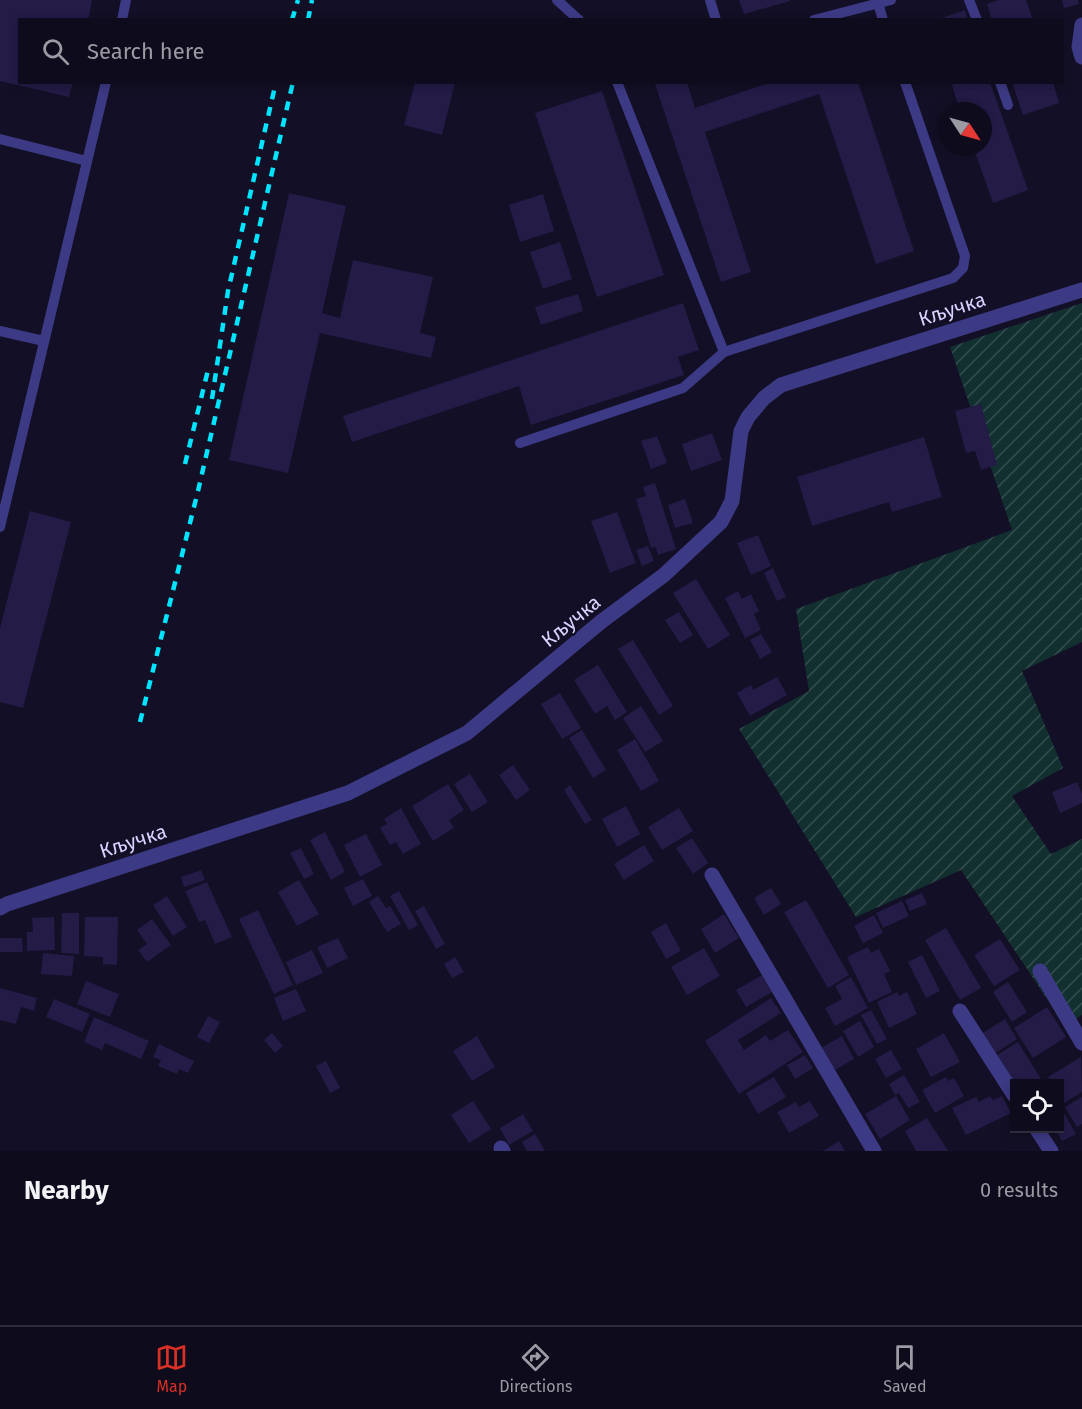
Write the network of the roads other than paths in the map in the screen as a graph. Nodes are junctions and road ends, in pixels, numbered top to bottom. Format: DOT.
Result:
graph roads {
  1 [pos="126,0"];
  2 [pos="557,0"];
  3 [pos="710,0"];
  4 [pos="891,0"];
  5 [pos="969,0"];
  6 [pos="878,3"];
  7 [pos="122,18"];
  8 [pos="577,18"];
  9 [pos="715,18"];
  10 [pos="822,18"];
  11 [pos="882,18"];
  12 [pos="976,18"];
  13 [pos="1082,25"];
  14 [pos="1082,57"];
  15 [pos="106,84"];
  16 [pos="618,84"];
  17 [pos="906,84"];
  18 [pos="1001,84"];
  19 [pos="1008,105"];
  20 [pos="0,139"];
  21 [pos="87,161"];
  22 [pos="1082,290"];
  23 [pos="0,331"];
  24 [pos="44,341"];
  25 [pos="724,351"];
  26 [pos="520,443"];
  27 [pos="0,527"];
  28 [pos="711,875"];
  29 [pos="0,908"];
  30 [pos="1040,971"];
  31 [pos="960,1011"];
  32 [pos="1082,1043"];
  33 [pos="1010,1089"];
  34 [pos="1039,1133"];
  35 [pos="874,1151"];
  36 [pos="1051,1151"];
  1 -- 7 [label="lane"];
  2 -- 8 [label="lane"];
  3 -- 9 [label="lane"];
  4 -- 6 [label="lane"];
  5 -- 12 [label="lane"];
  6 -- 10 [label="lane"];
  6 -- 11 [label="lane"];
  13 -- 14 [label="street"];
  15 -- 21 [label="lane"];
  16 -- 25 [label="lane"];
  17 -- 25 [label="lane"];
  18 -- 19 [label="lane"];
  20 -- 21 [label="lane"];
  21 -- 24 [label="lane"];
  22 -- 29 [label="street, Кључка"];
  23 -- 24 [label="lane"];
  24 -- 27 [label="lane"];
  25 -- 26 [label="lane"];
  28 -- 35 [label="street"];
  30 -- 32 [label="street"];
  31 -- 33 [label="street"];
  34 -- 36 [label="street"];
}
